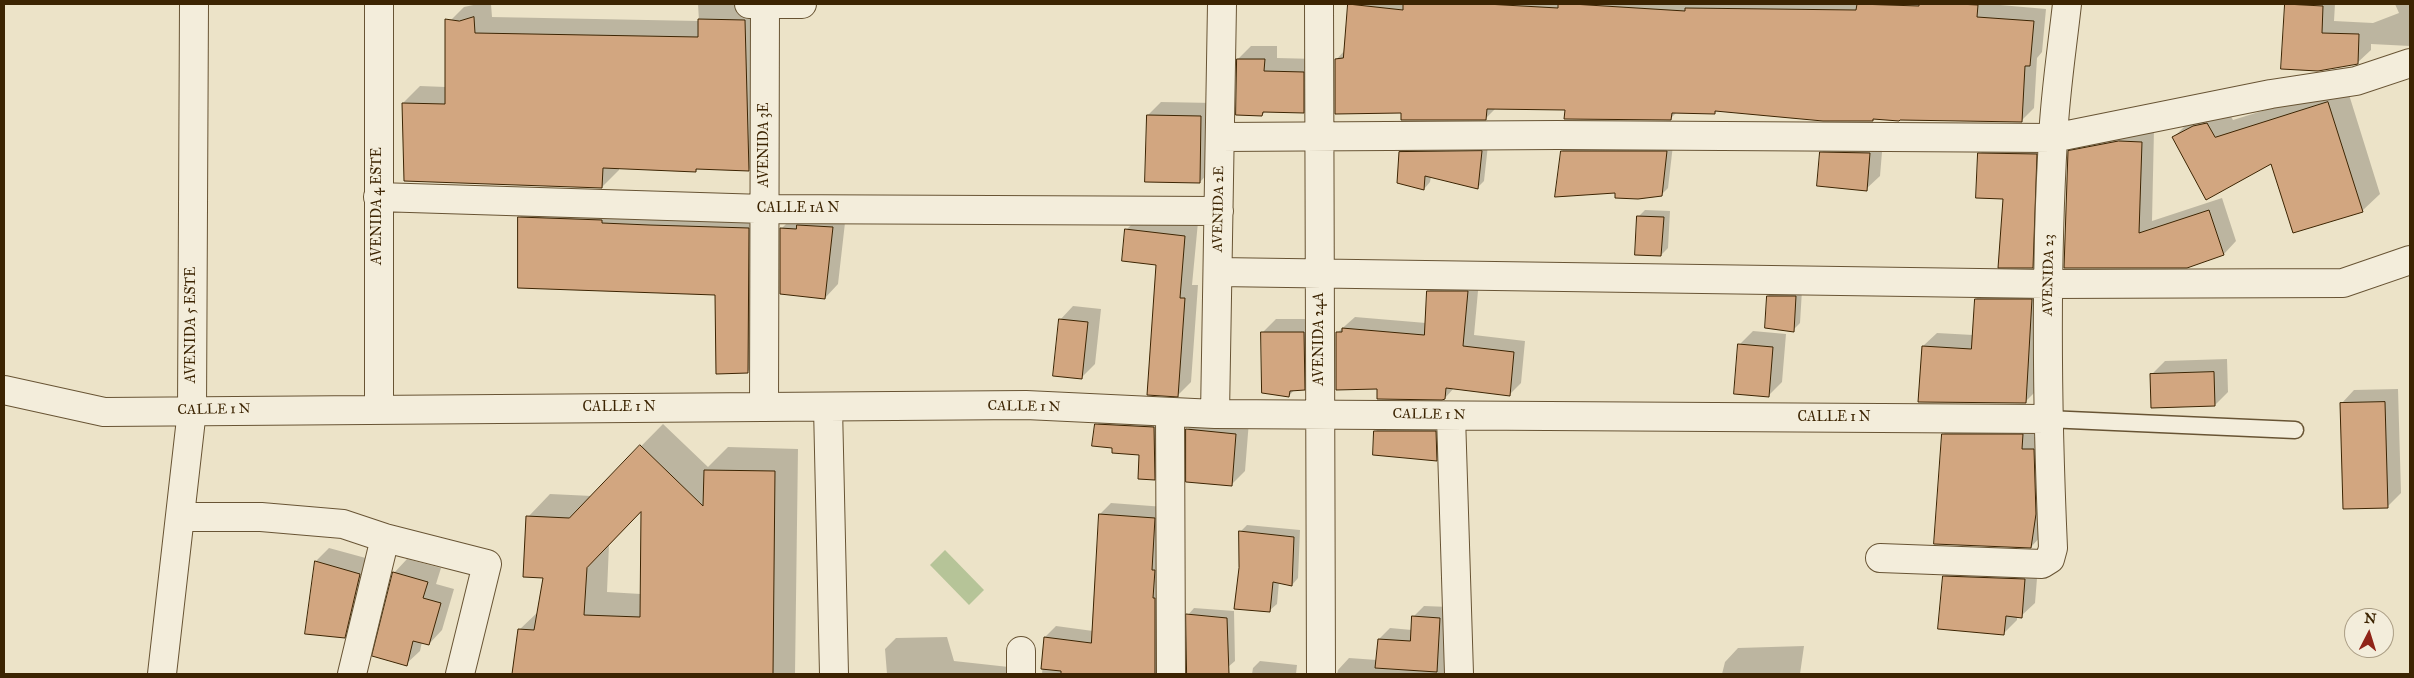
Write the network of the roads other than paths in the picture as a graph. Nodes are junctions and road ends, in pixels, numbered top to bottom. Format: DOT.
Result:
graph roads {
  1 [pos="194,4"];
  2 [pos="379,4"];
  3 [pos="749,4"];
  4 [pos="765,4"];
  5 [pos="802,4"];
  6 [pos="1222,4"];
  7 [pos="1319,4"];
  8 [pos="2066,4"];
  9 [pos="2410,63"];
  10 [pos="1220,137"];
  11 [pos="1318,137"];
  12 [pos="2053,138"];
  13 [pos="378,197"];
  14 [pos="764,209"];
  15 [pos="1219,211"];
  16 [pos="2410,260"];
  17 [pos="1218,272"];
  18 [pos="1320,273"];
  19 [pos="2048,284"];
  20 [pos="4,390"];
  21 [pos="764,407"];
  22 [pos="828,407"];
  23 [pos="379,408"];
  24 [pos="192,410"];
  25 [pos="1170,412"];
  26 [pos="1215,414"];
  27 [pos="1321,414"];
  28 [pos="1452,416"];
  29 [pos="2047,419"];
  30 [pos="2295,430"];
  31 [pos="180,517"];
  32 [pos="385,538"];
  33 [pos="1880,558"];
  34 [pos="162,674"];
  35 [pos="352,674"];
  36 [pos="460,674"];
  37 [pos="834,674"];
  38 [pos="1171,674"];
  39 [pos="1320,674"];
  40 [pos="1459,674"];
  1 -- 24 [label="street, AVENIDA 5 ESTE"];
  2 -- 13 [label="street, AVENIDA 4 ESTE"];
  3 -- 4 [label="street"];
  4 -- 5 [label="street"];
  4 -- 14 [label="street, AVENIDA 3E"];
  6 -- 10 [label="street, AVENIDA 2E"];
  7 -- 11 [label="street, AVENIDA 24A"];
  8 -- 12 [label="street, AVENIDA 23"];
  9 -- 12 [label="street"];
  10 -- 11 [label="street"];
  10 -- 15 [label="street, AVENIDA 2E"];
  11 -- 12 [label="street"];
  11 -- 18 [label="street, AVENIDA 24A"];
  12 -- 19 [label="street, AVENIDA 23"];
  13 -- 14 [label="street, CALLE 1A N"];
  13 -- 23 [label="street, AVENIDA 4 ESTE"];
  14 -- 15 [label="street, CALLE 1A N"];
  14 -- 21 [label="street, AVENIDA 3E"];
  15 -- 17 [label="street, AVENIDA 2E"];
  16 -- 19 [label="street"];
  17 -- 18 [label="street"];
  17 -- 26 [label="street, AVENIDA 2E"];
  18 -- 19 [label="street"];
  18 -- 27 [label="street, AVENIDA 24A"];
  19 -- 29 [label="street, AVENIDA 23"];
  20 -- 24 [label="street, CALLE 1 N"];
  21 -- 22 [label="street, CALLE 1 N"];
  21 -- 23 [label="street, CALLE 1 N"];
  22 -- 25 [label="street, CALLE 1 N"];
  22 -- 37 [label="street"];
  23 -- 24 [label="street, CALLE 1 N"];
  24 -- 31 [label="street, AVENIDA 5 ESTE"];
  25 -- 26 [label="street, CALLE 1 N"];
  25 -- 38 [label="street"];
  26 -- 27 [label="street, CALLE 1 N"];
  27 -- 28 [label="street, CALLE 1 N"];
  27 -- 39 [label="street, AVENIDA 24A"];
  28 -- 29 [label="street, CALLE 1 N"];
  28 -- 40 [label="street"];
  29 -- 30 [label="lane"];
  29 -- 33 [label="street, AVENIDA 23"];
  31 -- 32 [label="street"];
  31 -- 34 [label="street, AVENIDA 5 ESTE"];
  32 -- 35 [label="street"];
  32 -- 36 [label="street"];
}
